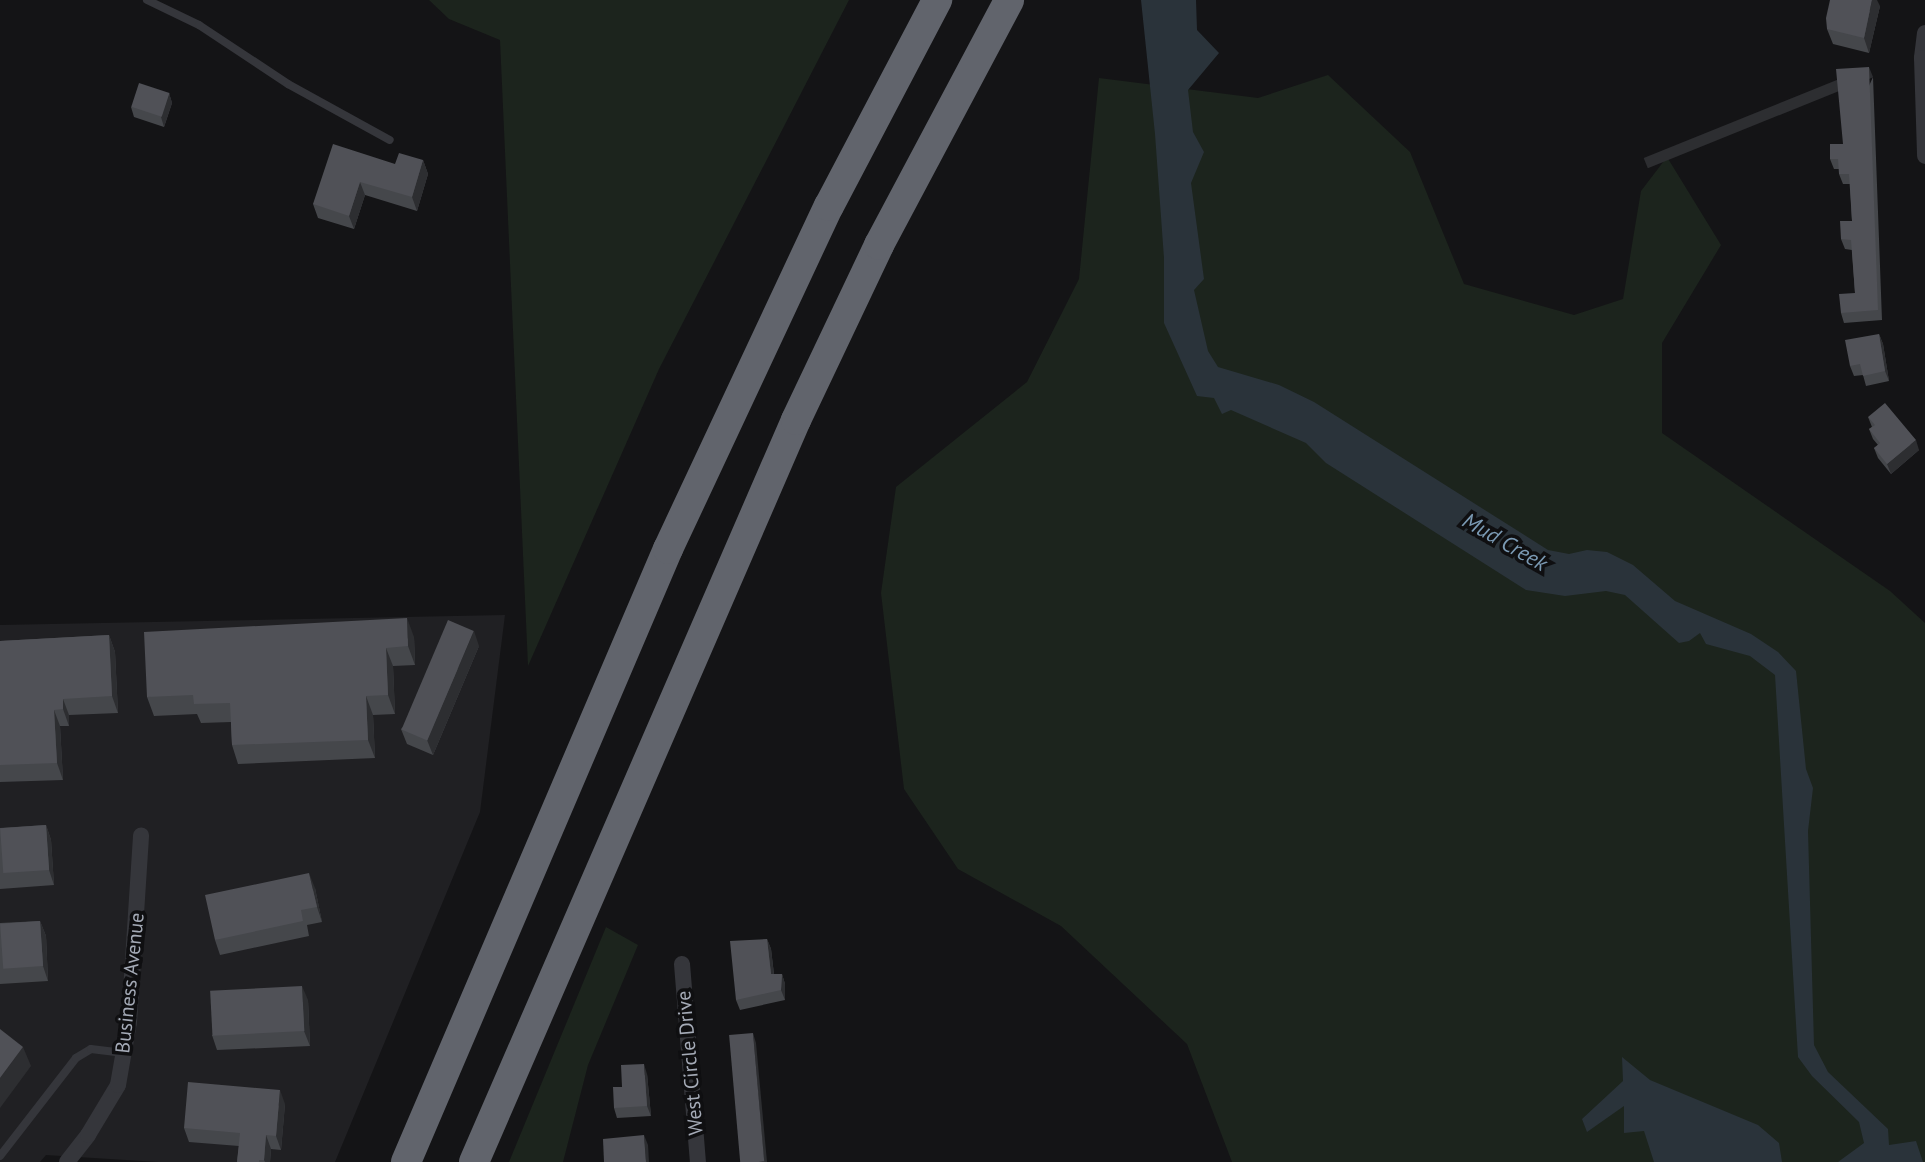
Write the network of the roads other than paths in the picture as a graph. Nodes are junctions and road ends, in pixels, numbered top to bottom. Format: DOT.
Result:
graph roads {
  1 [pos="147,0"];
  2 [pos="937,0"];
  3 [pos="1009,0"];
  4 [pos="1925,33"];
  5 [pos="390,140"];
  6 [pos="1925,156"];
  7 [pos="141,835"];
  8 [pos="682,964"];
  9 [pos="124,1053"];
  10 [pos="0,1156"];
  11 [pos="67,1162"];
  12 [pos="406,1162"];
  13 [pos="474,1162"];
  14 [pos="698,1162"];
  1 -- 5 [label="lane"];
  2 -- 12 [label="highway"];
  3 -- 13 [label="highway"];
  4 -- 6 [label="street"];
  7 -- 9 [label="street, Business Avenue"];
  8 -- 14 [label="street, West Circle Drive"];
  9 -- 10 [label="lane"];
  9 -- 11 [label="street, Business Avenue"];
}
